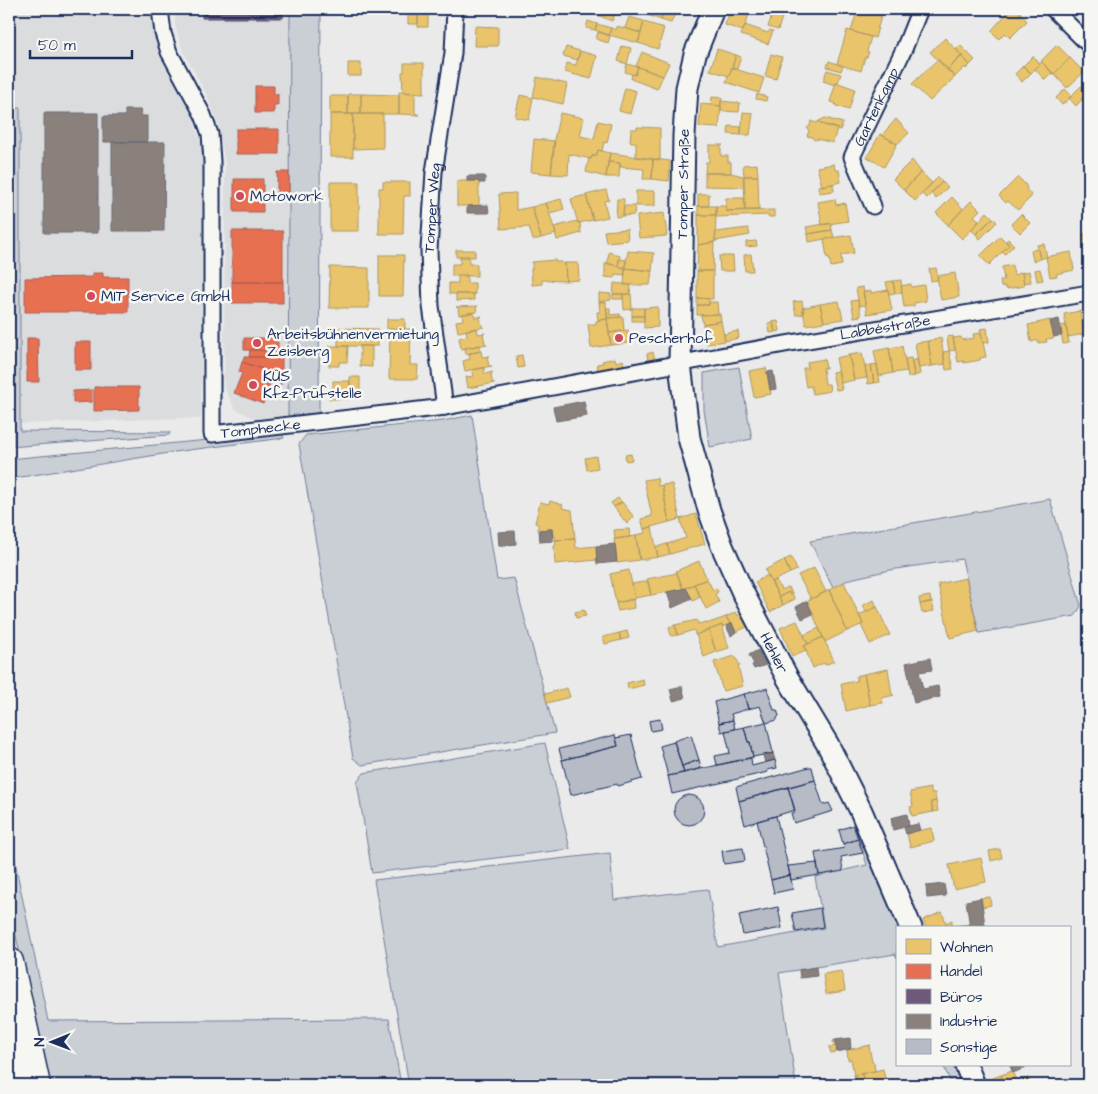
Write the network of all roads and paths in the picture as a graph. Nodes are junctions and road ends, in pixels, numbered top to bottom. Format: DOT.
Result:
graph roads {
  1 [pos="160,9"];
  2 [pos="455,9"];
  3 [pos="713,9"];
  4 [pos="920,9"];
  5 [pos="1054,9"];
  6 [pos="1089,45"];
  7 [pos="874,206"];
  8 [pos="1089,292"];
  9 [pos="680,364"];
  10 [pos="445,407"];
  11 [pos="910,926"];
  12 [pos="9,962"];
  13 [pos="9,1064"];
  14 [pos="966,1066"];
  15 [pos="14,1085"];
  16 [pos="36,1085"];
  17 [pos="974,1085"];
  1 -- 10 [label="street, Tomphecke"];
  2 -- 10 [label="street, Tomper Weg"];
  3 -- 9 [label="main road, Tomper Straße"];
  4 -- 7 [label="street, Gartenkamp"];
  5 -- 6 [label="street"];
  8 -- 9 [label="street, Labbéstraße"];
  9 -- 10 [label="street, Tomphecke"];
  9 -- 11 [label="main road, Hehler"];
  12 -- 16 [label="highway"];
  13 -- 15 [label="highway"];
  14 -- 17 [label="main road"];
}
